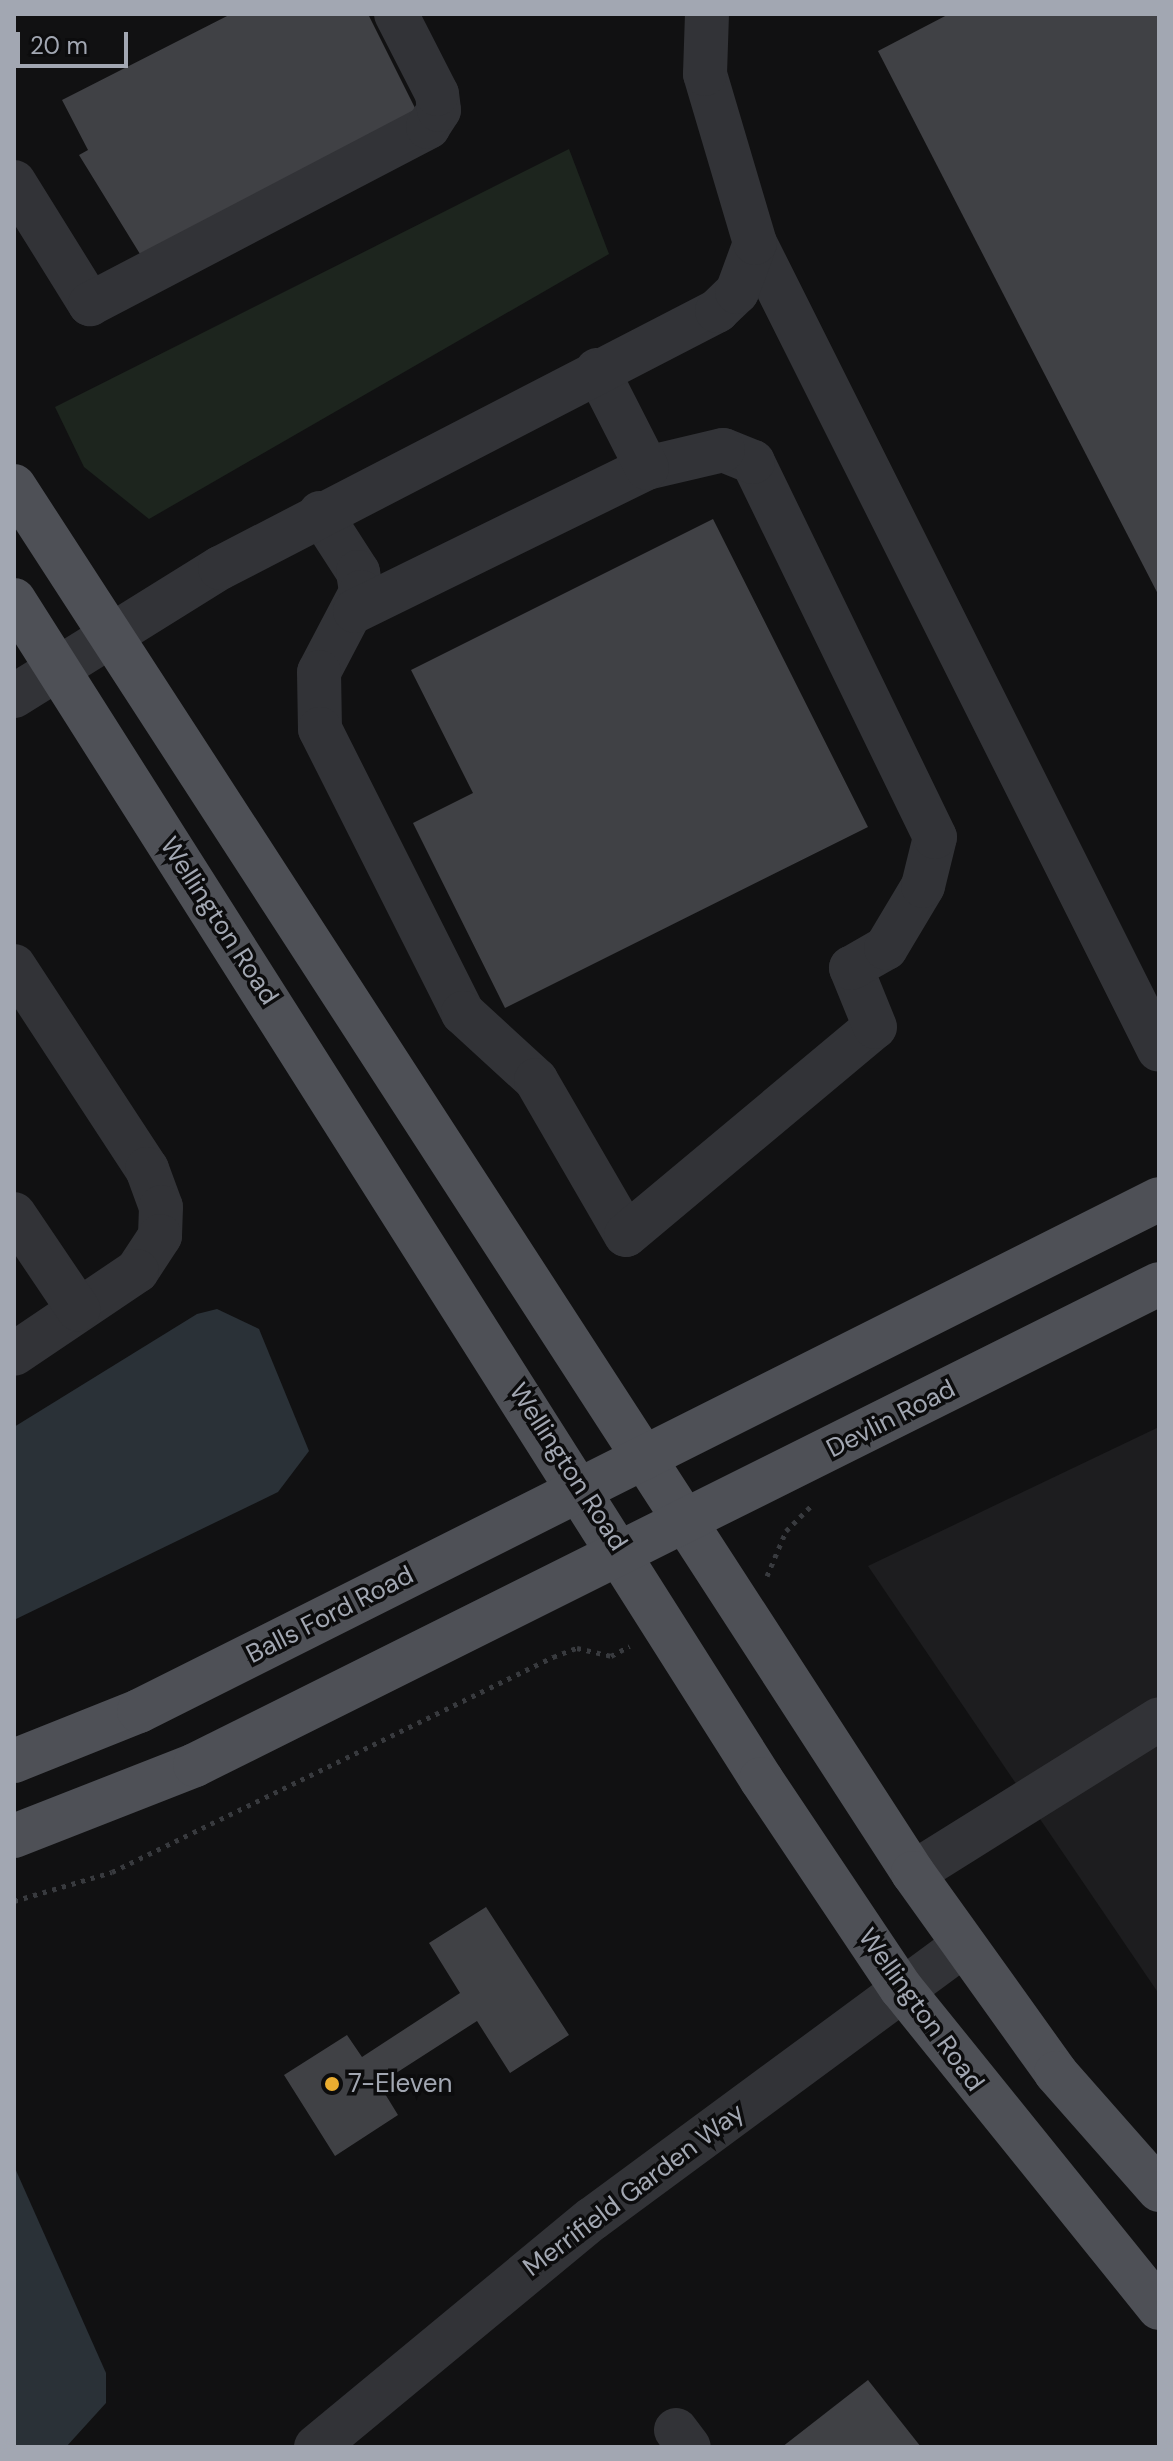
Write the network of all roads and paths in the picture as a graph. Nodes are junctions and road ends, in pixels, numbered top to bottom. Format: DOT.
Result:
graph roads {
  1 [pos="396,14"];
  2 [pos="707,14"];
  3 [pos="14,182"];
  4 [pos="755,243"];
  5 [pos="597,370"];
  6 [pos="647,468"];
  7 [pos="14,486"];
  8 [pos="320,513"];
  9 [pos="14,600"];
  10 [pos="355,611"];
  11 [pos="111,636"];
  12 [pos="58,669"];
  13 [pos="14,696"];
  14 [pos="14,966"];
  15 [pos="1159,1050"];
  16 [pos="1159,1199"];
  17 [pos="14,1214"];
  18 [pos="1159,1284"];
  19 [pos="78,1309"];
  20 [pos="14,1354"];
  21 [pos="640,1458"];
  22 [pos="581,1488"];
  23 [pos="814,1504"];
  24 [pos="682,1523"];
  25 [pos="622,1552"];
  26 [pos="759,1580"];
  27 [pos="635,1643"];
  28 [pos="1159,1719"];
  29 [pos="14,1761"];
  30 [pos="14,1836"];
  31 [pos="913,1873"];
  32 [pos="14,1901"];
  33 [pos="962,1946"];
  34 [pos="901,1988"];
  35 [pos="1159,2190"];
  36 [pos="1159,2308"];
  37 [pos="316,2447"];
  1 -- 3 [label="street"];
  2 -- 4 [label="street"];
  4 -- 5 [label="street"];
  4 -- 15 [label="street"];
  5 -- 6 [label="street"];
  5 -- 8 [label="street"];
  6 -- 10 [label="street"];
  6 -- 10 [label="street"];
  7 -- 11 [label="main road"];
  8 -- 10 [label="street"];
  8 -- 11 [label="street"];
  9 -- 12 [label="main road, Wellington Road"];
  11 -- 12 [label="street"];
  11 -- 21 [label="main road"];
  12 -- 13 [label="street"];
  12 -- 22 [label="main road, Wellington Road"];
  14 -- 19 [label="street"];
  16 -- 21 [label="main road"];
  17 -- 19 [label="street"];
  18 -- 24 [label="main road, Devlin Road"];
  19 -- 20 [label="street"];
  21 -- 22 [label="main road, Balls Ford Road"];
  21 -- 24 [label="main road"];
  22 -- 25 [label="main road, Wellington Road"];
  22 -- 29 [label="main road, Balls Ford Road"];
  23 -- 26 [label="path"];
  24 -- 25 [label="main road, Devlin Road"];
  24 -- 31 [label="main road"];
  25 -- 30 [label="main road"];
  25 -- 34 [label="main road, Wellington Road"];
  27 -- 32 [label="path"];
  28 -- 31 [label="street"];
  31 -- 33 [label="main road"];
  33 -- 34 [label="street, Merrifield Garden Way"];
  33 -- 35 [label="main road"];
  34 -- 36 [label="main road, Wellington Road"];
  34 -- 37 [label="street, Merrifield Garden Way"];
}
